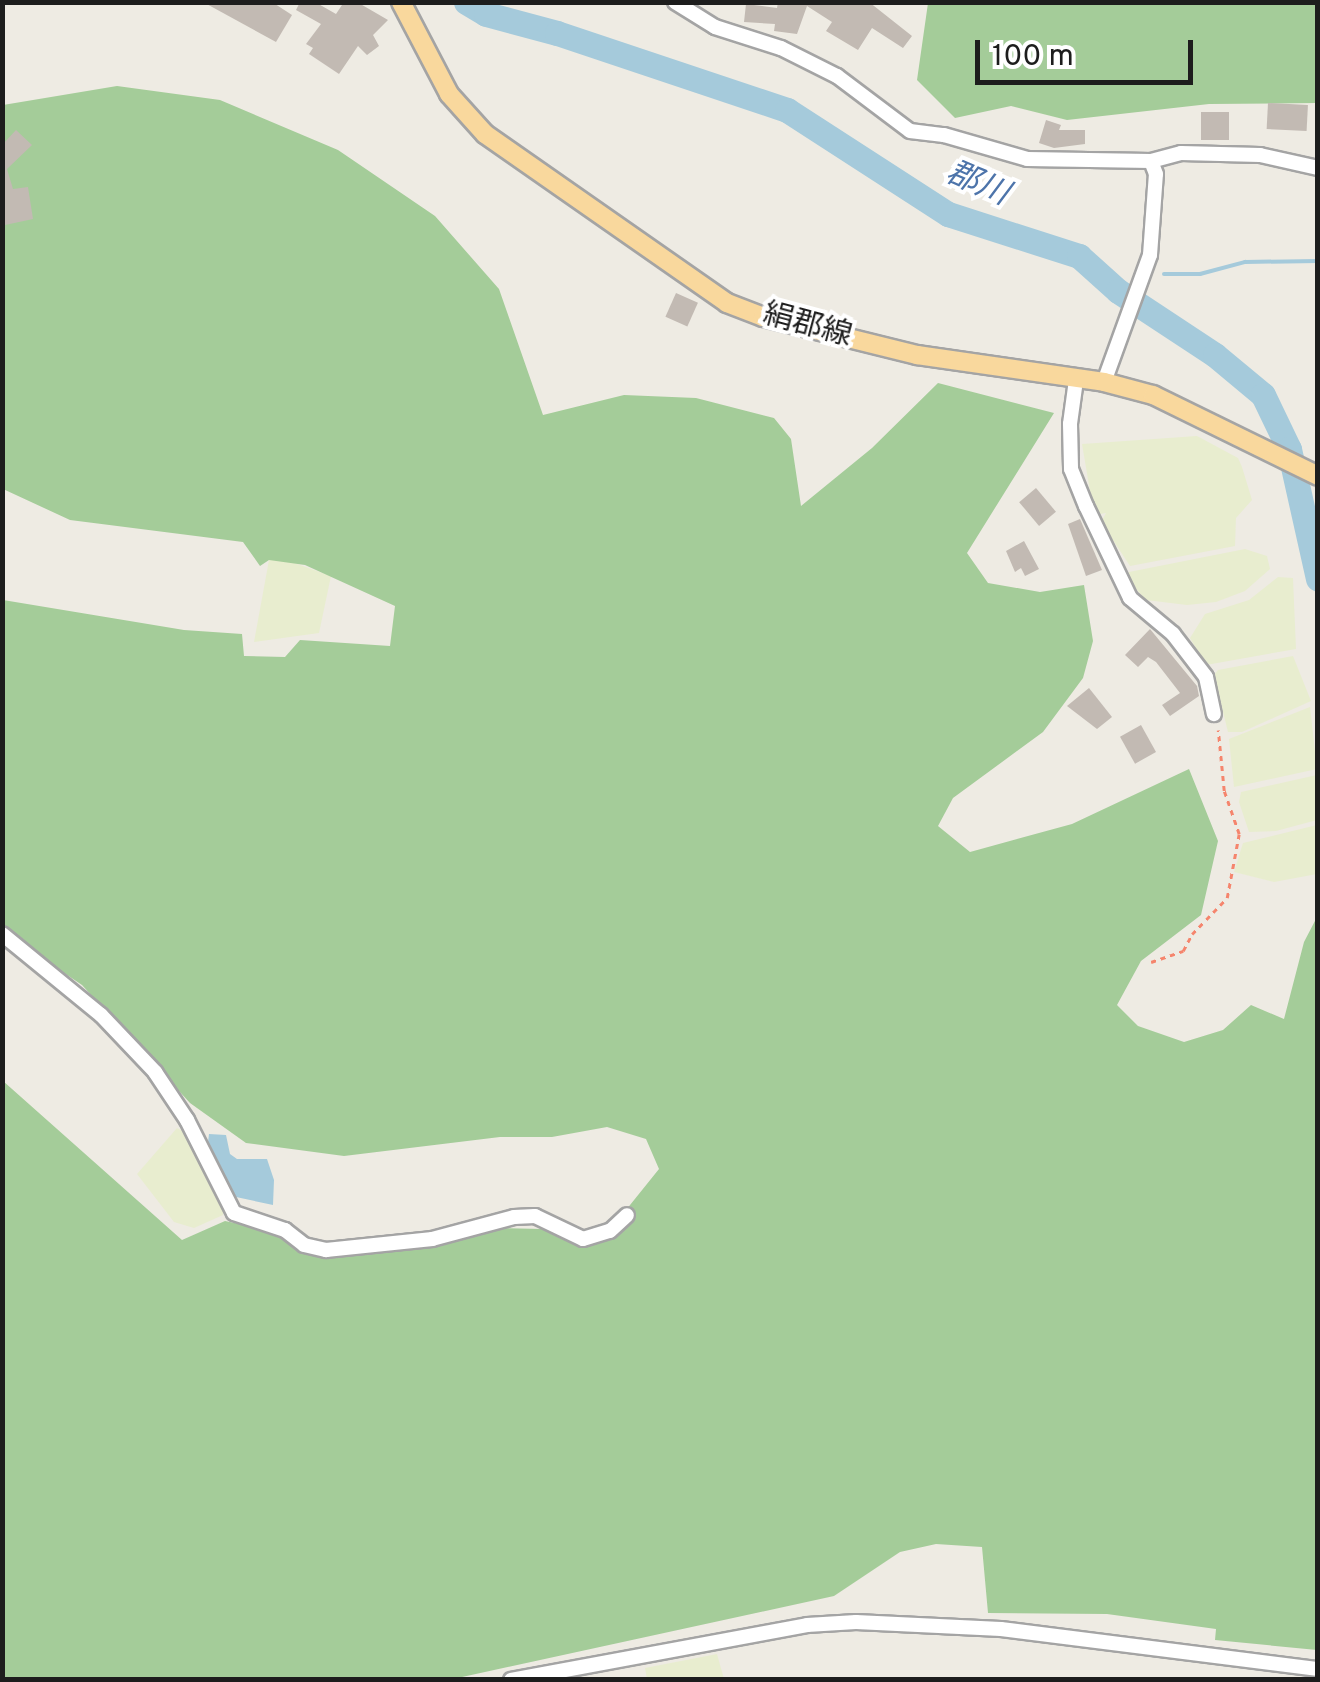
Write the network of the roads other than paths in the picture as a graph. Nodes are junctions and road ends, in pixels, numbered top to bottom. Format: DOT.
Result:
graph roads {
  1 [pos="401,2"];
  2 [pos="675,2"];
  3 [pos="1151,160"];
  4 [pos="1318,168"];
  5 [pos="1076,380"];
  6 [pos="1104,382"];
  7 [pos="1311,472"];
  8 [pos="1214,714"];
  9 [pos="2,934"];
  10 [pos="627,1215"];
  11 [pos="1318,1669"];
  12 [pos="511,1680"];
  1 -- 5 [label="main road, 絹郡線"];
  2 -- 3 [label="street"];
  3 -- 4 [label="street"];
  3 -- 6 [label="street"];
  5 -- 6 [label="main road, 絹郡線"];
  5 -- 8 [label="street"];
  6 -- 7 [label="main road, 絹郡線"];
  9 -- 10 [label="street"];
  11 -- 12 [label="street"];
}
